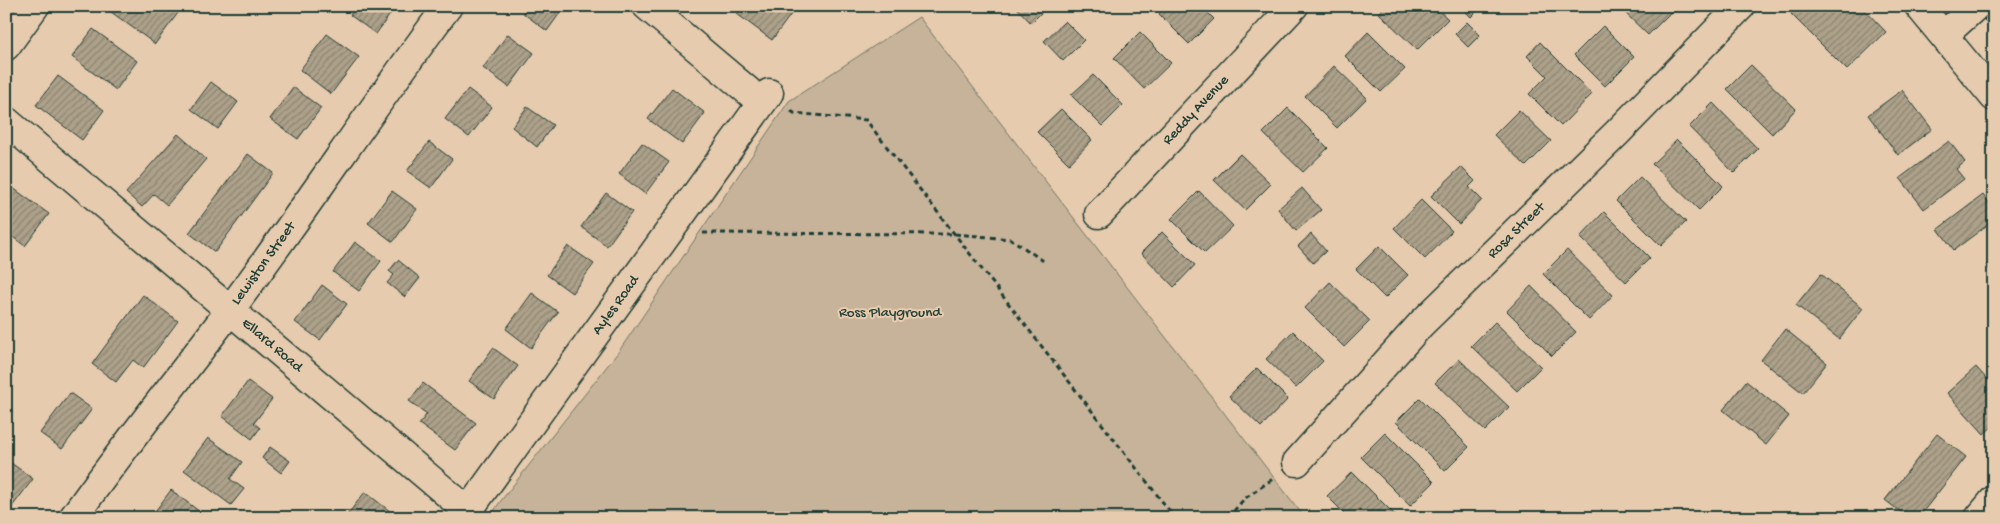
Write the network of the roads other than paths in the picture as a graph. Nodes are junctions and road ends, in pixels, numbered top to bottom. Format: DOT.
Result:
graph roads {
  1 [pos="36,6"];
  2 [pos="448,6"];
  3 [pos="647,6"];
  4 [pos="1741,6"];
  5 [pos="1919,6"];
  6 [pos="1976,6"];
  7 [pos="1285,9"];
  8 [pos="1944,35"];
  9 [pos="6,46"];
  10 [pos="1994,97"];
  11 [pos="6,121"];
  12 [pos="1099,214"];
  13 [pos="230,310"];
  14 [pos="1297,462"];
  15 [pos="1994,500"];
  16 [pos="466,514"];
  17 [pos="73,518"];
  18 [pos="1978,518"];
  1 -- 9 [label="street"];
  2 -- 13 [label="street, Lewiston Street"];
  3 -- 16 [label="street, Ayles Road"];
  4 -- 14 [label="street, Rosa Street"];
  5 -- 8 [label="street"];
  6 -- 8 [label="street"];
  7 -- 12 [label="street, Reddy Avenue"];
  8 -- 10 [label="street"];
  11 -- 13 [label="street, Ellard Road"];
  13 -- 16 [label="street, Ellard Road"];
  13 -- 17 [label="street, Lewiston Street"];
  15 -- 18 [label="street"];
}
